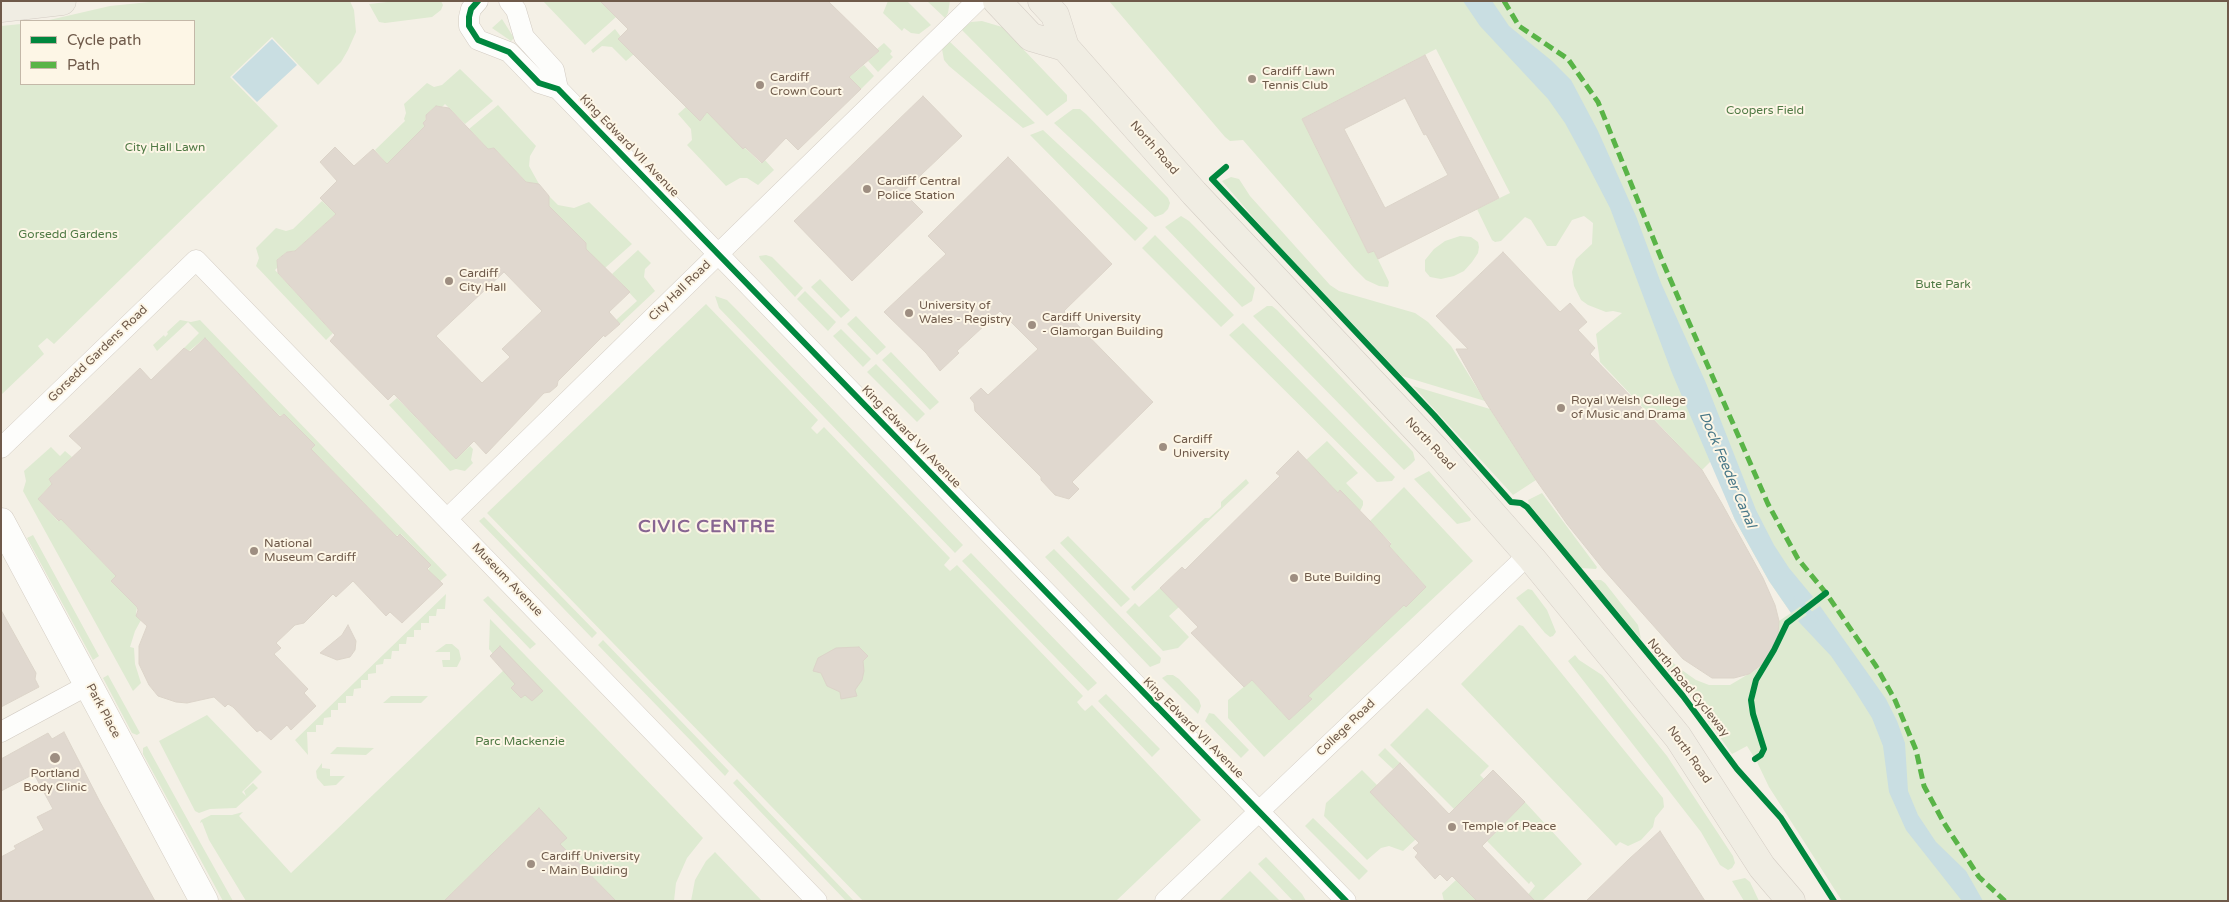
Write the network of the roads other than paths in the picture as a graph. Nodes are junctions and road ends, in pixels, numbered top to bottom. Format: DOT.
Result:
graph roads {
  1 [pos="62,1"];
  2 [pos="478,1"];
  3 [pos="509,1"];
  4 [pos="977,1"];
  5 [pos="997,1"];
  6 [pos="1042,1"];
  7 [pos="1,8"];
  8 [pos="1065,47"];
  9 [pos="558,89"];
  10 [pos="718,254"];
  11 [pos="196,260"];
  12 [pos="1,448"];
  13 [pos="448,518"];
  14 [pos="1,522"];
  15 [pos="1528,555"];
  16 [pos="88,684"];
  17 [pos="1,732"];
  18 [pos="1259,811"];
  19 [pos="1762,867"];
  20 [pos="204,901"];
  21 [pos="817,901"];
  22 [pos="1165,901"];
  23 [pos="1346,901"];
  24 [pos="1775,901"];
  25 [pos="1791,901"];
  1 -- 7 [label="main road"];
  2 -- 9 [label="street, King Edward VII Avenue"];
  3 -- 9 [label="street, King Edward VII Avenue"];
  4 -- 10 [label="street, City Hall Road"];
  5 -- 8 [label="main road"];
  6 -- 8 [label="main road, North Road"];
  8 -- 15 [label="main road, North Road"];
  9 -- 10 [label="street, King Edward VII Avenue"];
  10 -- 13 [label="street, City Hall Road"];
  10 -- 18 [label="street, King Edward VII Avenue"];
  11 -- 12 [label="street, Gorsedd Gardens Road"];
  11 -- 13 [label="street, Museum Avenue"];
  13 -- 21 [label="street, Museum Avenue"];
  14 -- 16 [label="street, Park Place"];
  15 -- 18 [label="street, College Road"];
  15 -- 19 [label="main road, North Road"];
  16 -- 17 [label="street"];
  16 -- 20 [label="street, Park Place"];
  18 -- 22 [label="street, College Road"];
  18 -- 23 [label="street, King Edward VII Avenue"];
  19 -- 24 [label="main road, North Road"];
  19 -- 25 [label="main road, North Road"];
}
